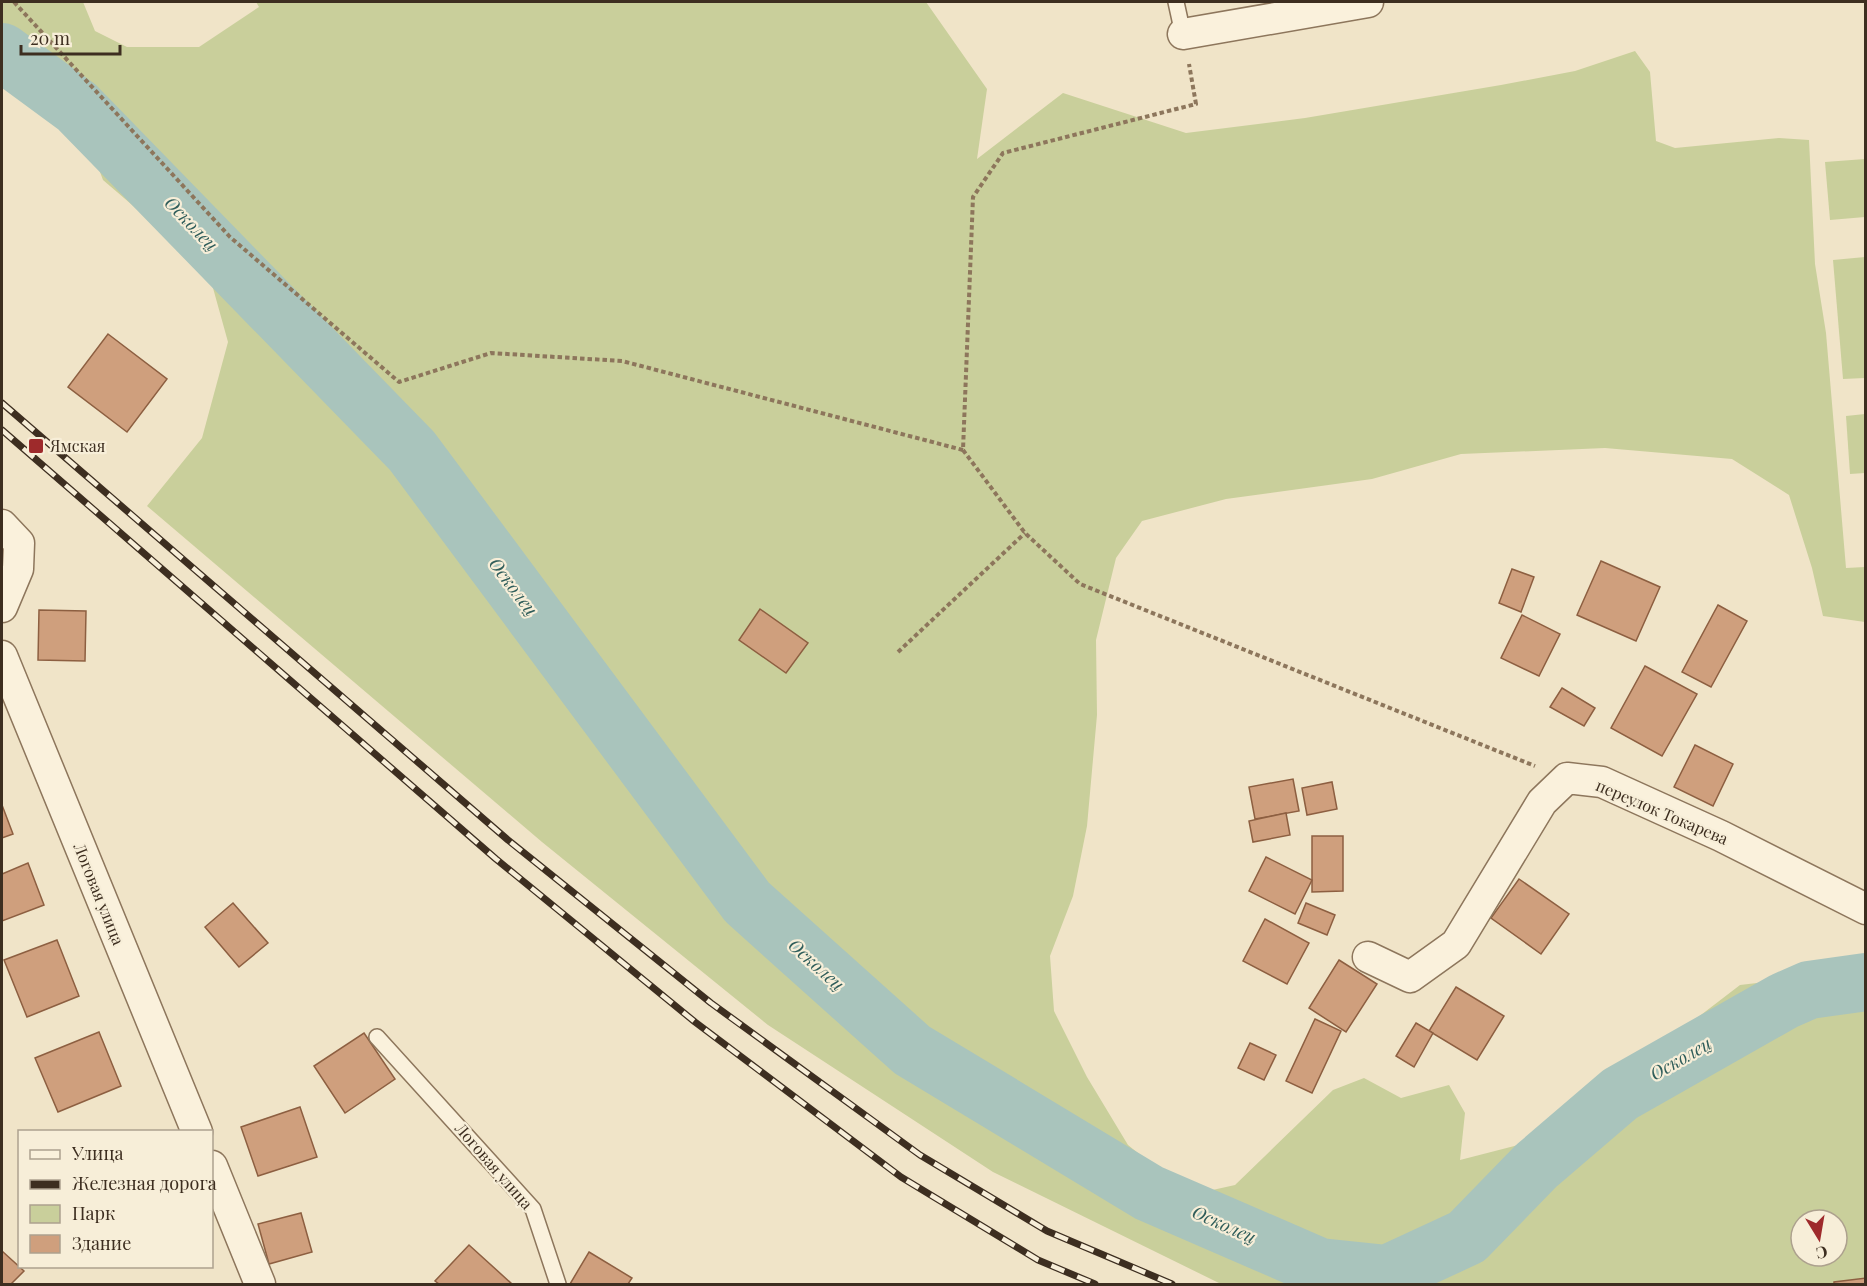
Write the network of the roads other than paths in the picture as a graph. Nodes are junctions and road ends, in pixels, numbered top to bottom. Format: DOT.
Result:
graph roads {
  1 [pos="1176,2"];
  2 [pos="1368,2"];
  3 [pos="1183,34"];
  4 [pos="2,525"];
  5 [pos="2,607"];
  6 [pos="2,656"];
  7 [pos="1866,909"];
  8 [pos="1368,957"];
  9 [pos="377,1037"];
  10 [pos="197,1130"];
  11 [pos="213,1168"];
  12 [pos="260,1284"];
  13 [pos="558,1284"];
  1 -- 3 [label="lane"];
  2 -- 3 [label="street"];
  4 -- 5 [label="street"];
  6 -- 10 [label="street, Логовая улица"];
  7 -- 8 [label="street, переулок Токарева"];
  9 -- 13 [label="lane, Логовая улица"];
  11 -- 12 [label="street"];
}
